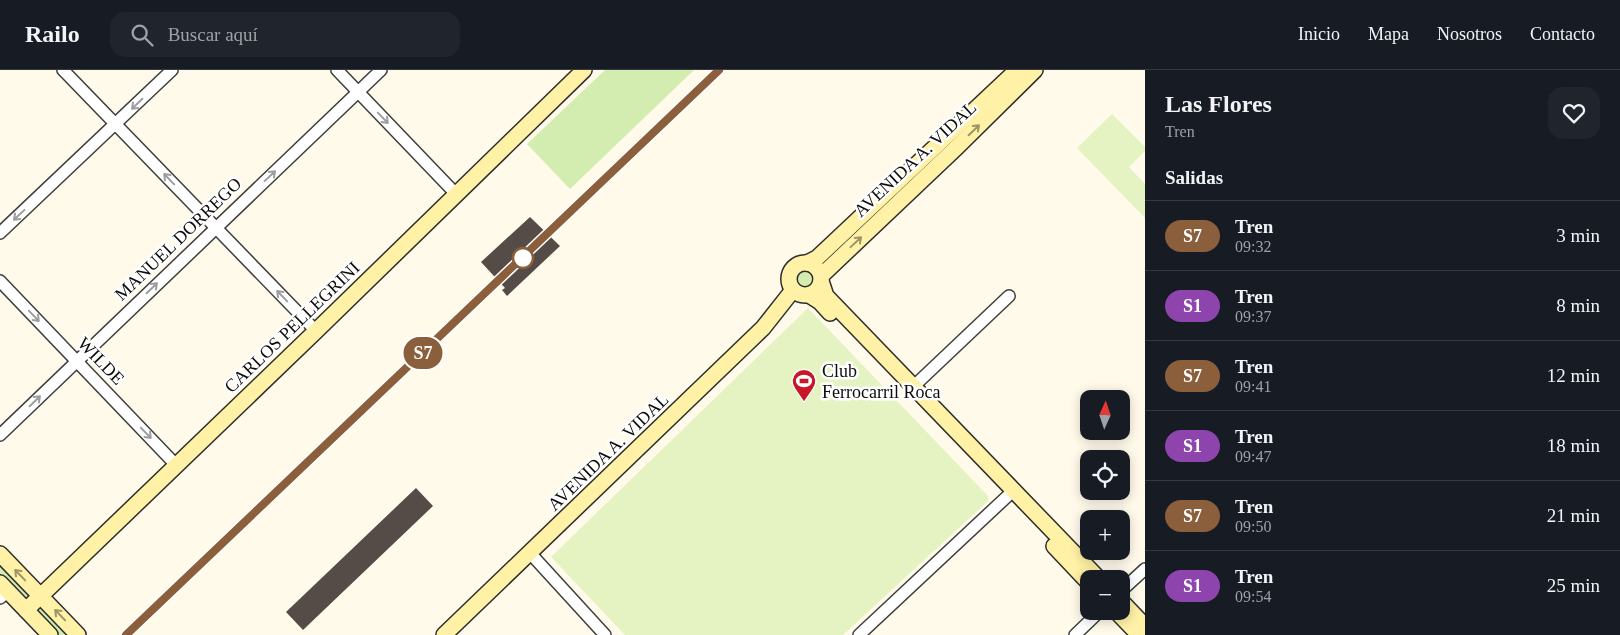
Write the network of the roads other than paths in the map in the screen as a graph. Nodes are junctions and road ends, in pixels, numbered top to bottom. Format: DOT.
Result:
graph roads {
  1 [pos="63,70"];
  2 [pos="172,70"];
  3 [pos="337,70"];
  4 [pos="381,70"];
  5 [pos="584,70"];
  6 [pos="1017,70"];
  7 [pos="1035,70"];
  8 [pos="358,92"];
  9 [pos="116,125"];
  10 [pos="952,142"];
  11 [pos="456,194"];
  12 [pos="216,227"];
  13 [pos="0,233"];
  14 [pos="807,263"];
  15 [pos="821,278"];
  16 [pos="0,281"];
  17 [pos="793,290"];
  18 [pos="808,295"];
  19 [pos="1009,296"];
  20 [pos="316,330"];
  21 [pos="77,361"];
  22 [pos="911,390"];
  23 [pos="0,434"];
  24 [pos="176,465"];
  25 [pos="1010,493"];
  26 [pos="530,553"];
  27 [pos="0,554"];
  28 [pos="1145,569"];
  29 [pos="1091,570"];
  30 [pos="1080,573"];
  31 [pos="1130,583"];
  32 [pos="3,591"];
  33 [pos="41,596"];
  34 [pos="26,610"];
  35 [pos="1130,610"];
  36 [pos="1091,620"];
  37 [pos="1125,620"];
  38 [pos="1145,626"];
  39 [pos="864,634"];
  40 [pos="50,635"];
  41 [pos="78,635"];
  42 [pos="444,635"];
  43 [pos="605,635"];
  44 [pos="1075,635"];
  45 [pos="1139,635"];
  1 -- 9 [label="street"];
  2 -- 9 [label="street, one-way"];
  3 -- 8 [label="street"];
  4 -- 8 [label="street, MANUEL DORREGO"];
  5 -- 11 [label="street, CARLOS PELLEGRINI"];
  6 -- 10 [label="street, AVENIDA A. VIDAL"];
  10 -- 7 [label="street, AVENIDA A. VIDAL, one-way"];
  8 -- 11 [label="street, one-way"];
  12 -- 8 [label="street, MANUEL DORREGO, one-way"];
  12 -- 9 [label="street, one-way"];
  9 -- 13 [label="street, one-way"];
  10 -- 14 [label="street, AVENIDA A. VIDAL"];
  15 -- 10 [label="street, AVENIDA A. VIDAL, one-way"];
  11 -- 20 [label="street, CARLOS PELLEGRINI"];
  20 -- 12 [label="street, one-way"];
  21 -- 12 [label="street, MANUEL DORREGO, one-way"];
  14 -- 15 [label="street"];
  14 -- 17 [label="street"];
  15 -- 18 [label="street"];
  15 -- 22 [label="street"];
  16 -- 21 [label="street, WILDE, one-way"];
  17 -- 18 [label="street"];
  17 -- 26 [label="street, AVENIDA A. VIDAL"];
  18 -- 22 [label="street"];
  19 -- 22 [label="street"];
  20 -- 24 [label="street, CARLOS PELLEGRINI"];
  23 -- 21 [label="street, MANUEL DORREGO, one-way"];
  21 -- 24 [label="street, WILDE, one-way"];
  22 -- 25 [label="street"];
  24 -- 33 [label="street, CARLOS PELLEGRINI"];
  25 -- 29 [label="street"];
  25 -- 30 [label="street"];
  25 -- 39 [label="street"];
  26 -- 42 [label="street, AVENIDA A. VIDAL"];
  26 -- 43 [label="street"];
  33 -- 27 [label="street, one-way"];
  28 -- 31 [label="street"];
  32 -- 34 [label="street"];
  33 -- 34 [label="street, CARLOS PELLEGRINI"];
  41 -- 33 [label="street, one-way"];
  34 -- 40 [label="street"];
  35 -- 38 [label="street"];
  36 -- 44 [label="street"];
  37 -- 45 [label="street"];
}
